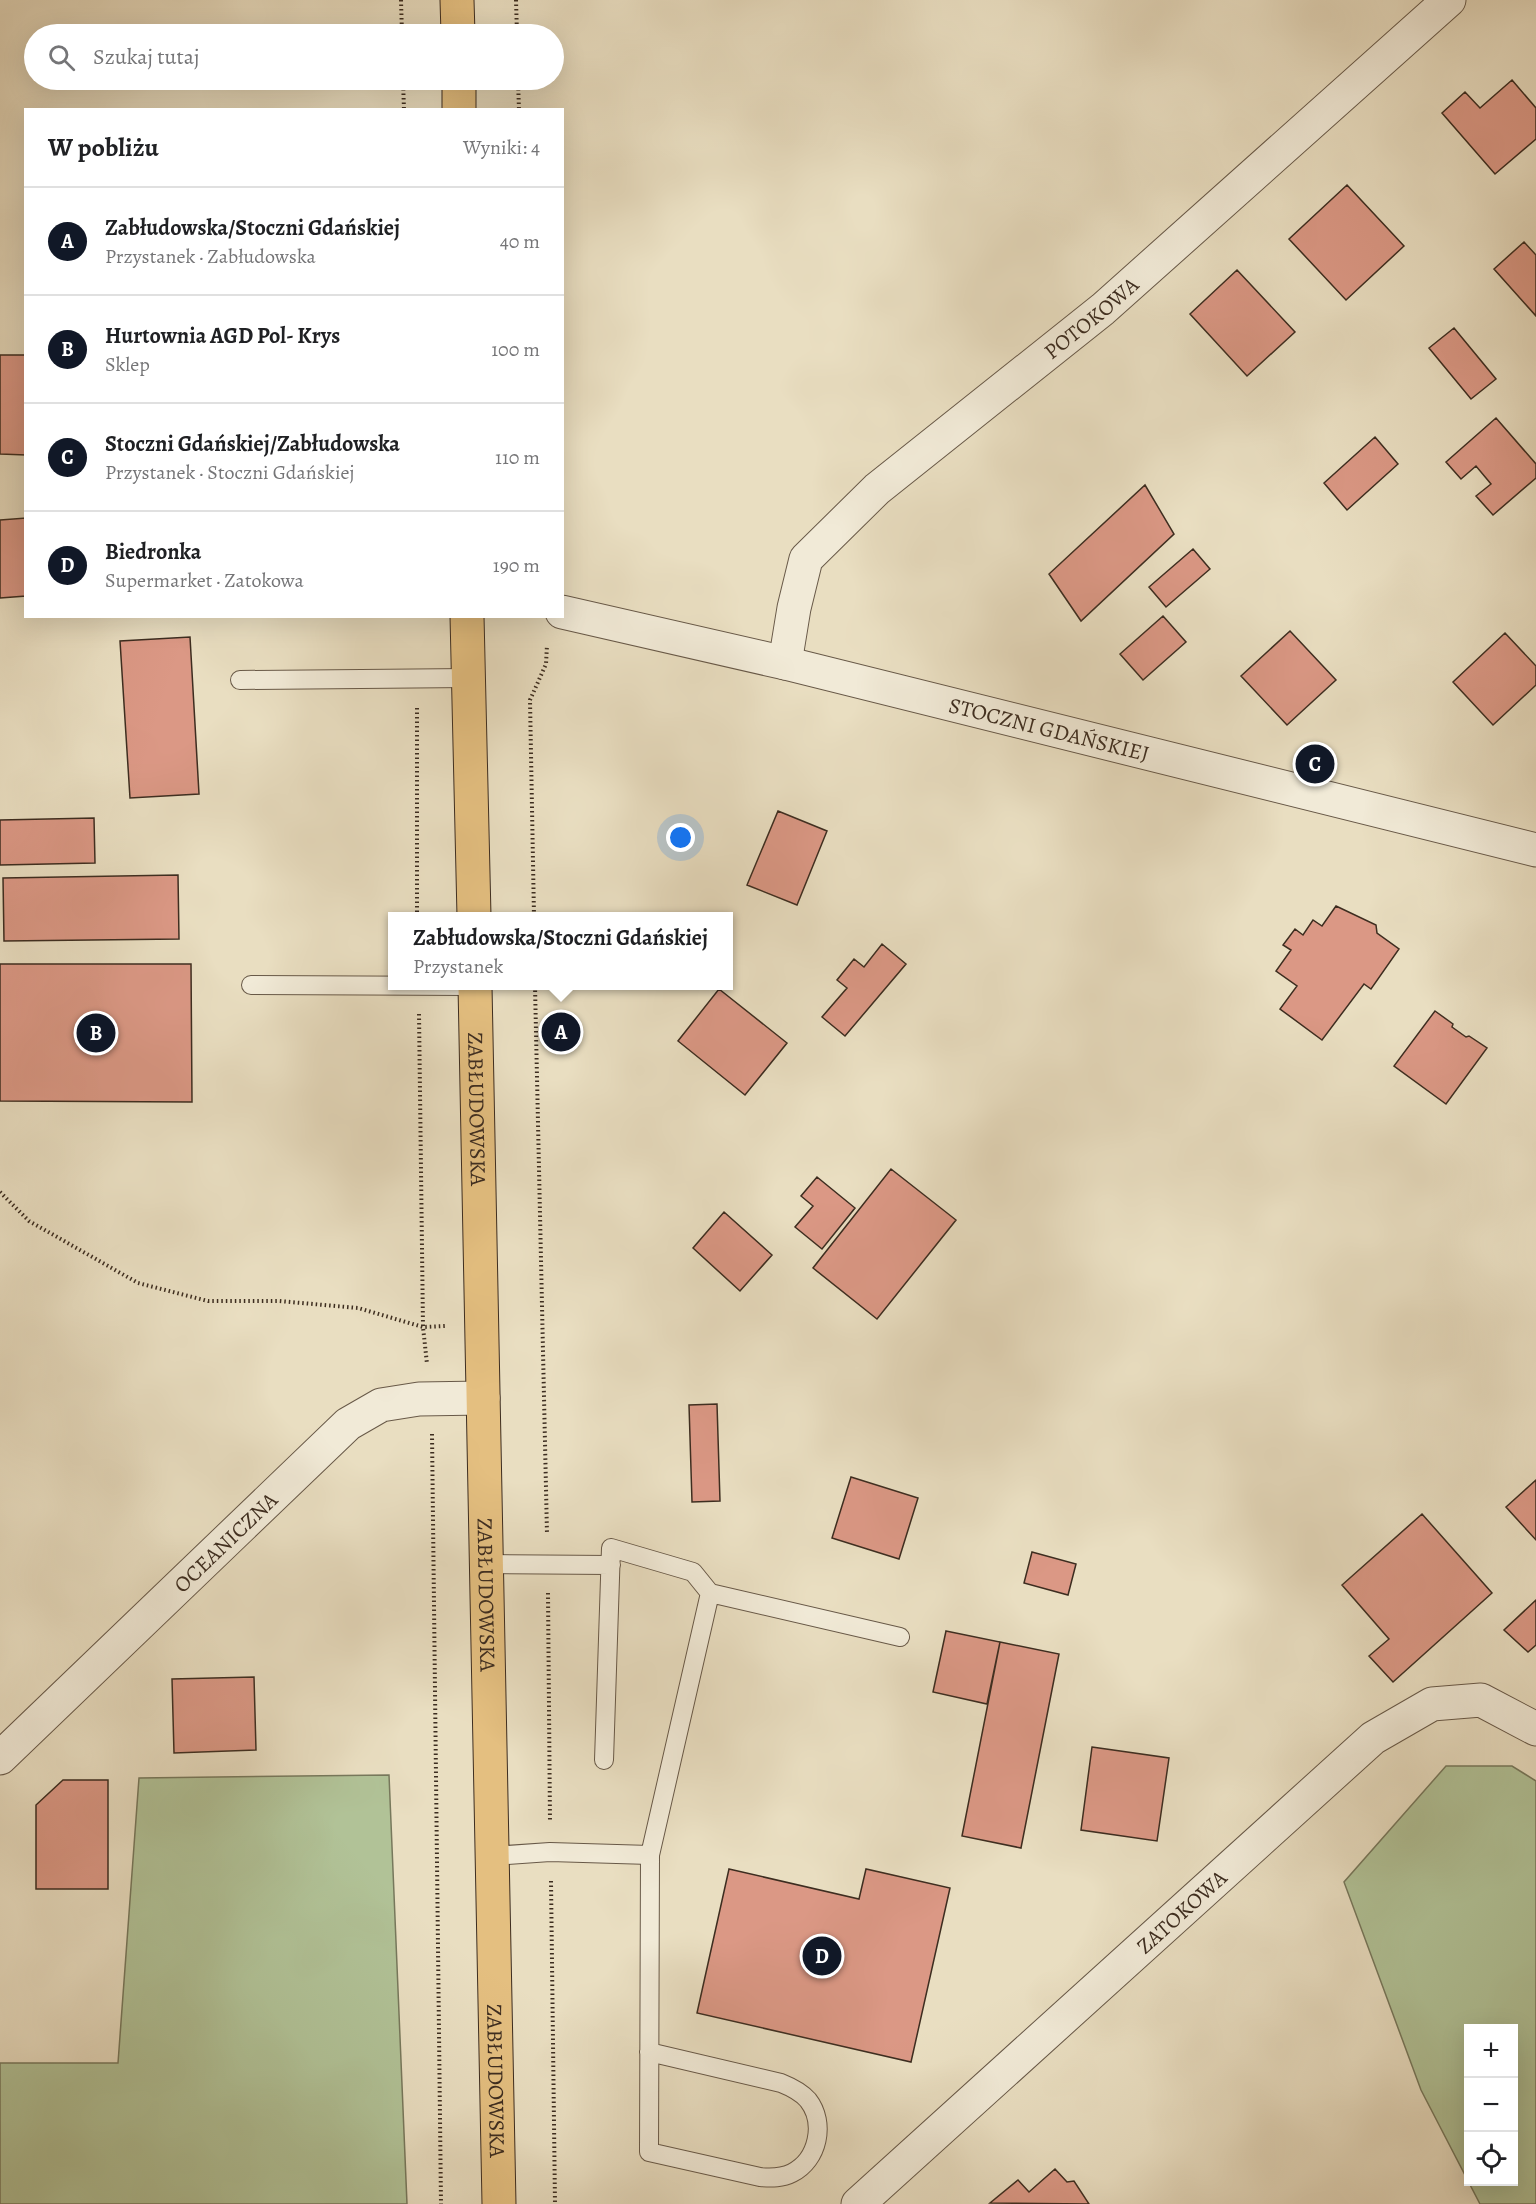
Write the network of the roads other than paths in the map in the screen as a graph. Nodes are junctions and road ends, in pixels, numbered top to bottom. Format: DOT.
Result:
graph roads {
  1 [pos="457,0"];
  2 [pos="1449,0"];
  3 [pos="458,24"];
  4 [pos="459,90"];
  5 [pos="459,108"];
  6 [pos="467,618"];
  7 [pos="555,624"];
  8 [pos="785,663"];
  9 [pos="468,678"];
  10 [pos="240,680"];
  11 [pos="1536,849"];
  12 [pos="474,912"];
  13 [pos="251,985"];
  14 [pos="388,986"];
  15 [pos="475,990"];
  16 [pos="483,1398"];
  17 [pos="486,1564"];
  18 [pos="611,1565"];
  19 [pos="710,1593"];
  20 [pos="900,1637"];
  21 [pos="1536,1729"];
  22 [pos="0,1758"];
  23 [pos="604,1760"];
  24 [pos="650,1855"];
  25 [pos="492,1856"];
  26 [pos="649,2052"];
  27 [pos="499,2204"];
  28 [pos="858,2204"];
  1 -- 3 [label="highway"];
  2 -- 8 [label="street, POTOKOWA"];
  4 -- 5 [label="highway"];
  6 -- 9 [label="highway"];
  7 -- 8 [label="street, STOCZNI GDAŃSKIEJ"];
  8 -- 11 [label="street, STOCZNI GDAŃSKIEJ"];
  9 -- 10 [label="lane"];
  9 -- 12 [label="highway"];
  13 -- 14 [label="lane"];
  15 -- 16 [label="highway, ZABŁUDOWSKA"];
  16 -- 17 [label="highway, ZABŁUDOWSKA"];
  16 -- 22 [label="street, OCEANICZNA"];
  17 -- 18 [label="lane"];
  17 -- 25 [label="highway, ZABŁUDOWSKA"];
  18 -- 19 [label="lane"];
  18 -- 23 [label="lane"];
  19 -- 20 [label="lane"];
  19 -- 24 [label="lane"];
  21 -- 28 [label="street, ZATOKOWA"];
  24 -- 25 [label="lane"];
  24 -- 26 [label="lane"];
  25 -- 27 [label="highway, ZABŁUDOWSKA"];
  26 -- 26 [label="lane"];
}
